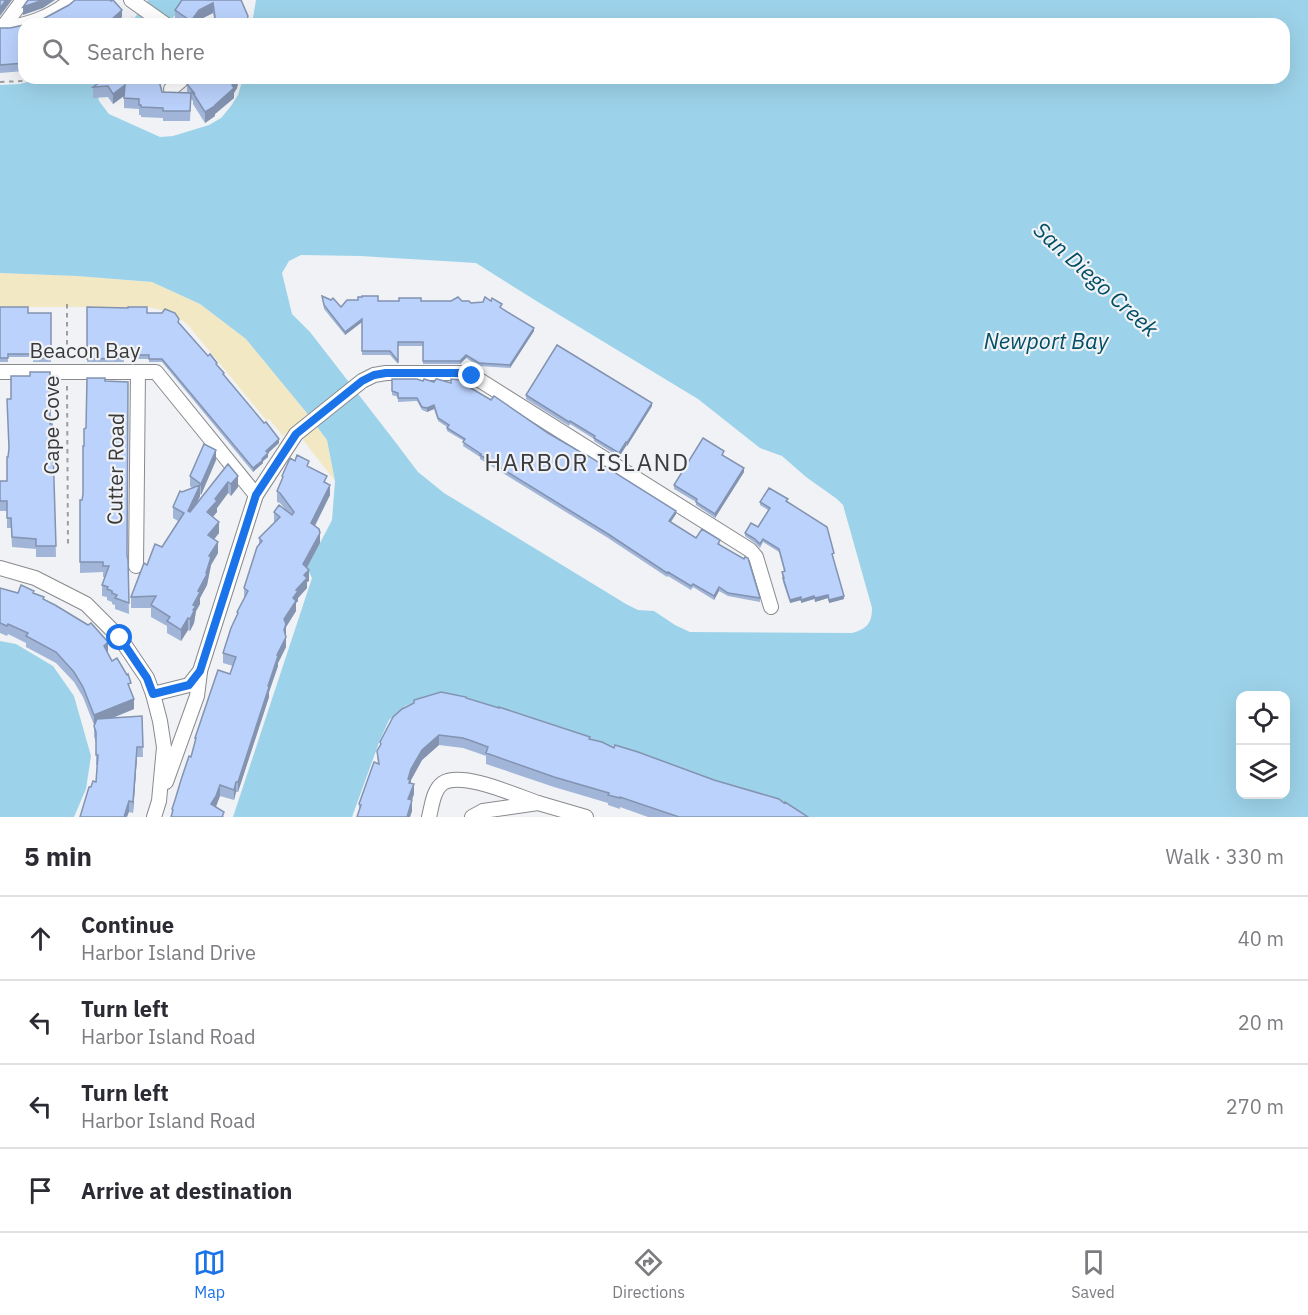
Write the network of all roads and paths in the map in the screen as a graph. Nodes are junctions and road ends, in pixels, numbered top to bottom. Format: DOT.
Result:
graph roads {
  1 [pos="23,0"];
  2 [pos="71,0"];
  3 [pos="135,3"];
  4 [pos="41,18"];
  5 [pos="156,18"];
  6 [pos="18,25"];
  7 [pos="2,27"];
  8 [pos="18,81"];
  9 [pos="0,82"];
  10 [pos="176,84"];
  11 [pos="171,88"];
  12 [pos="67,304"];
  13 [pos="0,372"];
  14 [pos="67,372"];
  15 [pos="138,372"];
  16 [pos="256,495"];
  17 [pos="68,545"];
  18 [pos="136,566"];
  19 [pos="0,568"];
  20 [pos="771,607"];
  21 [pos="200,671"];
  22 [pos="153,694"];
  23 [pos="159,801"];
  24 [pos="538,803"];
  25 [pos="154,817"];
  26 [pos="429,817"];
  27 [pos="472,817"];
  28 [pos="586,817"];
  1 -- 7 [label="street"];
  2 -- 4 [label="street"];
  3 -- 5 [label="street"];
  6 -- 7 [label="street"];
  8 -- 9 [label="path"];
  10 -- 11 [label="street"];
  12 -- 14 [label="path, Cape Cove"];
  13 -- 14 [label="street, Beacon Bay"];
  14 -- 15 [label="street, Beacon Bay"];
  14 -- 17 [label="path, Cape Cove"];
  15 -- 16 [label="street, Beacon Bay"];
  15 -- 18 [label="street, Cutter Road"];
  16 -- 20 [label="street"];
  16 -- 21 [label="street"];
  19 -- 22 [label="street"];
  21 -- 22 [label="street"];
  21 -- 23 [label="street"];
  22 -- 23 [label="street"];
  23 -- 25 [label="street"];
  24 -- 26 [label="street"];
  24 -- 27 [label="street"];
  24 -- 28 [label="street"];
}
